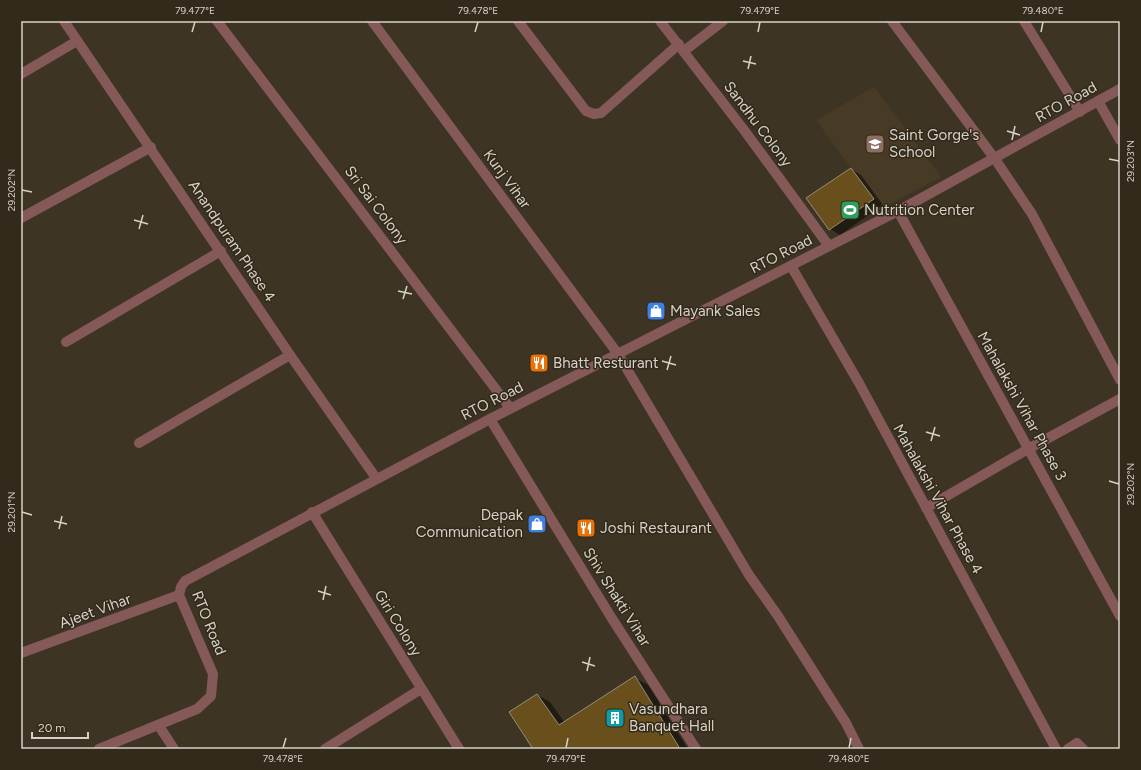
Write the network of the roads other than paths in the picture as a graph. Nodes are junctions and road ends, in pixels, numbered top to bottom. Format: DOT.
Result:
graph roads {
  1 [pos="64,21"];
  2 [pos="217,21"];
  3 [pos="372,21"];
  4 [pos="518,21"];
  5 [pos="660,21"];
  6 [pos="723,21"];
  7 [pos="892,21"];
  8 [pos="1024,21"];
  9 [pos="77,41"];
  10 [pos="682,47"];
  11 [pos="21,74"];
  12 [pos="1120,89"];
  13 [pos="1098,101"];
  14 [pos="1080,112"];
  15 [pos="1120,140"];
  16 [pos="151,147"];
  17 [pos="995,159"];
  18 [pos="898,211"];
  19 [pos="21,218"];
  20 [pos="829,246"];
  21 [pos="221,251"];
  22 [pos="791,266"];
  23 [pos="66,342"];
  24 [pos="618,354"];
  25 [pos="290,355"];
  26 [pos="1120,380"];
  27 [pos="1120,399"];
  28 [pos="510,408"];
  29 [pos="490,419"];
  30 [pos="139,442"];
  31 [pos="1028,449"];
  32 [pos="376,478"];
  33 [pos="926,508"];
  34 [pos="312,512"];
  35 [pos="178,595"];
  36 [pos="1120,616"];
  37 [pos="21,653"];
  38 [pos="421,689"];
  39 [pos="160,726"];
  40 [pos="99,749"];
  41 [pos="174,749"];
  42 [pos="325,749"];
  43 [pos="459,749"];
  44 [pos="696,749"];
  45 [pos="859,749"];
  46 [pos="1056,749"];
  47 [pos="1068,749"];
  48 [pos="1083,749"];
  1 -- 9 [label="street, Anandpuram Phase 4"];
  2 -- 28 [label="street, Sri Sai Colony"];
  3 -- 24 [label="street, Kunj Vihar"];
  4 -- 10 [label="street"];
  5 -- 10 [label="street, Sandhu Colony"];
  6 -- 10 [label="street"];
  7 -- 17 [label="street"];
  8 -- 14 [label="street"];
  9 -- 11 [label="street"];
  9 -- 16 [label="street, Anandpuram Phase 4"];
  10 -- 20 [label="street, Sandhu Colony"];
  12 -- 13 [label="street, RTO Road"];
  13 -- 14 [label="street, RTO Road"];
  13 -- 15 [label="street"];
  14 -- 17 [label="street, RTO Road"];
  16 -- 19 [label="street"];
  16 -- 21 [label="street, Anandpuram Phase 4"];
  17 -- 18 [label="street, RTO Road"];
  17 -- 26 [label="street"];
  18 -- 20 [label="street, RTO Road"];
  18 -- 31 [label="street, Mahalakshi Vihar Phase 3"];
  20 -- 22 [label="street, RTO Road"];
  21 -- 23 [label="street"];
  21 -- 25 [label="street, Anandpuram Phase 4"];
  22 -- 24 [label="street, RTO Road"];
  22 -- 33 [label="street, Mahalakshi Vihar Phase 4"];
  24 -- 28 [label="street, RTO Road"];
  24 -- 45 [label="street, Kunj Vihar"];
  25 -- 30 [label="street"];
  25 -- 32 [label="street, Anandpuram Phase 4"];
  27 -- 31 [label="street"];
  28 -- 29 [label="street, RTO Road"];
  29 -- 32 [label="street, RTO Road"];
  29 -- 44 [label="street, Shiv Shakti Vihar"];
  31 -- 33 [label="street"];
  31 -- 36 [label="street, Mahalakshi Vihar Phase 3"];
  32 -- 34 [label="street, RTO Road"];
  33 -- 46 [label="street, Mahalakshi Vihar Phase 4"];
  34 -- 35 [label="street, RTO Road"];
  34 -- 38 [label="street, Giri Colony"];
  35 -- 37 [label="street, Ajeet Vihar"];
  35 -- 39 [label="street, RTO Road"];
  38 -- 42 [label="street"];
  38 -- 43 [label="street, Giri Colony"];
  39 -- 40 [label="street, RTO Road"];
  39 -- 41 [label="street"];
  47 -- 48 [label="street"];
}
